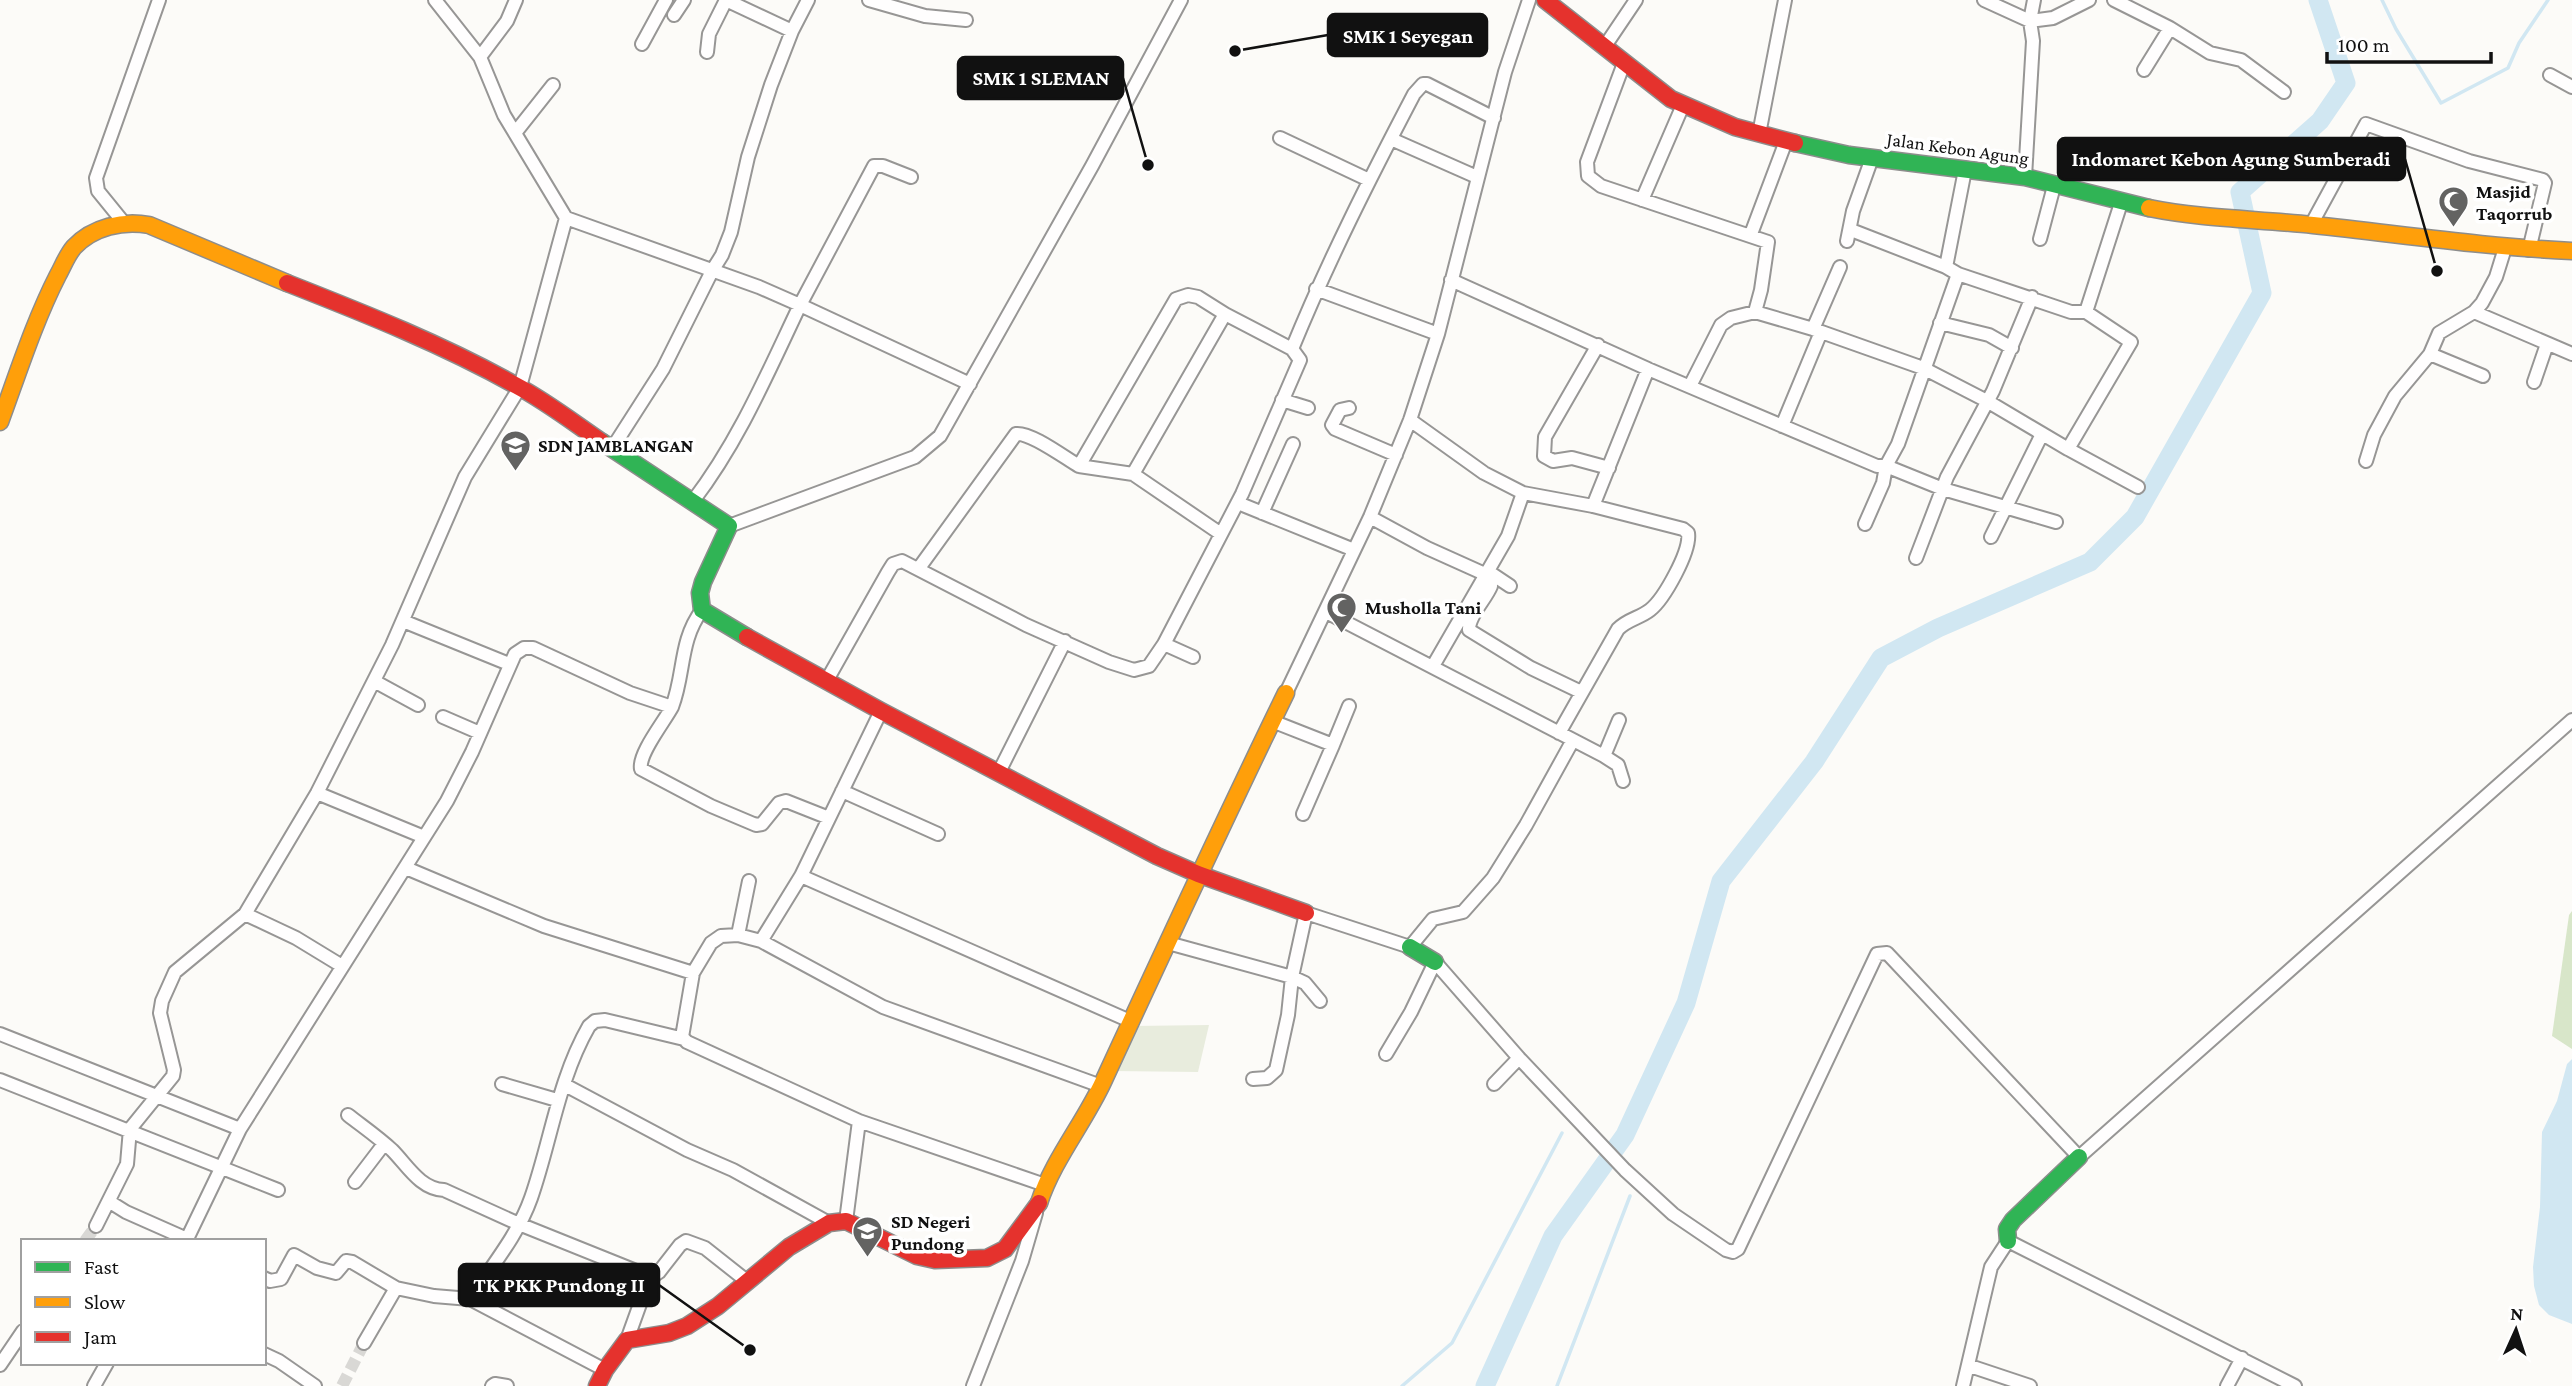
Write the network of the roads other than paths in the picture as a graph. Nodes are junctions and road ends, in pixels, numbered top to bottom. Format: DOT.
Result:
graph roads {
  1 [pos="159,0"];
  2 [pos="435,0"];
  3 [pos="516,0"];
  4 [pos="666,0"];
  5 [pos="684,0"];
  6 [pos="808,0"];
  7 [pos="869,0"];
  8 [pos="1181,0"];
  9 [pos="1529,0"];
  10 [pos="1545,0"];
  11 [pos="1636,0"];
  12 [pos="1786,0"];
  13 [pos="1984,0"];
  14 [pos="2034,0"];
  15 [pos="2089,0"];
  16 [pos="2114,0"];
  17 [pos="674,15"];
  18 [pos="967,20"];
  19 [pos="2030,21"];
  20 [pos="2170,27"];
  21 [pos="792,31"];
  22 [pos="642,44"];
  23 [pos="1605,46"];
  24 [pos="707,52"];
  25 [pos="480,57"];
  26 [pos="1624,63"];
  27 [pos="2144,70"];
  28 [pos="2550,75"];
  29 [pos="553,85"];
  30 [pos="2572,87"];
  31 [pos="2284,92"];
  32 [pos="1683,105"];
  33 [pos="1494,118"];
  34 [pos="515,133"];
  35 [pos="1759,134"];
  36 [pos="1280,138"];
  37 [pos="1391,139"];
  38 [pos="1786,141"];
  39 [pos="1872,158"];
  40 [pos="1965,170"];
  41 [pos="911,177"];
  42 [pos="1477,177"];
  43 [pos="2025,177"];
  44 [pos="1369,180"];
  45 [pos="2054,186"];
  46 [pos="1642,200"];
  47 [pos="2121,203"];
  48 [pos="566,218"];
  49 [pos="124,223"];
  50 [pos="2311,225"];
  51 [pos="1751,234"];
  52 [pos="2040,239"];
  53 [pos="2505,248"];
  54 [pos="2529,250"];
  55 [pos="2572,251"];
  56 [pos="1840,267"];
  57 [pos="1946,267"];
  58 [pos="712,271"];
  59 [pos="1958,274"];
  60 [pos="1451,280"];
  61 [pos="1317,289"];
  62 [pos="2032,297"];
  63 [pos="800,304"];
  64 [pos="1755,312"];
  65 [pos="2086,312"];
  66 [pos="2474,313"];
  67 [pos="1225,314"];
  68 [pos="1940,323"];
  69 [pos="1817,331"];
  70 [pos="1438,334"];
  71 [pos="2547,344"];
  72 [pos="1598,345"];
  73 [pos="2012,348"];
  74 [pos="1292,349"];
  75 [pos="2430,354"];
  76 [pos="2572,354"];
  77 [pos="1648,369"];
  78 [pos="1923,369"];
  79 [pos="2483,376"];
  80 [pos="2534,382"];
  81 [pos="970,384"];
  82 [pos="1690,386"];
  83 [pos="520,387"];
  84 [pos="1282,400"];
  85 [pos="1987,401"];
  86 [pos="1308,408"];
  87 [pos="1349,408"];
  88 [pos="1410,419"];
  89 [pos="0,422"];
  90 [pos="1782,426"];
  91 [pos="2042,434"];
  92 [pos="1293,444"];
  93 [pos="613,447"];
  94 [pos="2068,449"];
  95 [pos="1396,455"];
  96 [pos="2366,461"];
  97 [pos="1079,466"];
  98 [pos="1886,466"];
  99 [pos="1609,468"];
  100 [pos="1133,474"];
  101 [pos="2138,487"];
  102 [pos="1943,489"];
  103 [pos="1523,493"];
  104 [pos="693,501"];
  105 [pos="1238,503"];
  106 [pos="1593,506"];
  107 [pos="2006,507"];
  108 [pos="1262,513"];
  109 [pos="1370,517"];
  110 [pos="2056,522"];
  111 [pos="1865,524"];
  112 [pos="729,526"];
  113 [pos="1221,534"];
  114 [pos="1991,537"];
  115 [pos="1354,550"];
  116 [pos="1916,558"];
  117 [pos="919,568"];
  118 [pos="1488,573"];
  119 [pos="1510,586"];
  120 [pos="702,610"];
  121 [pos="1326,612"];
  122 [pos="403,621"];
  123 [pos="1065,641"];
  124 [pos="1164,644"];
  125 [pos="1193,657"];
  126 [pos="509,664"];
  127 [pos="1433,666"];
  128 [pos="827,680"];
  129 [pos="374,681"];
  130 [pos="1581,692"];
  131 [pos="1286,693"];
  132 [pos="418,705"];
  133 [pos="1349,706"];
  134 [pos="672,707"];
  135 [pos="881,711"];
  136 [pos="443,717"];
  137 [pos="1619,720"];
  138 [pos="2572,720"];
  139 [pos="1272,721"];
  140 [pos="480,733"];
  141 [pos="1559,733"];
  142 [pos="1573,740"];
  143 [pos="1333,745"];
  144 [pos="1604,756"];
  145 [pos="999,772"];
  146 [pos="1623,780"];
  147 [pos="842,791"];
  148 [pos="317,793"];
  149 [pos="1303,814"];
  150 [pos="829,818"];
  151 [pos="938,834"];
  152 [pos="424,836"];
  153 [pos="406,868"];
  154 [pos="1198,874"];
  155 [pos="800,876"];
  156 [pos="748,881"];
  157 [pos="245,914"];
  158 [pos="1306,914"];
  159 [pos="738,935"];
  160 [pos="761,941"];
  161 [pos="1168,943"];
  162 [pos="1410,947"];
  163 [pos="1435,962"];
  164 [pos="342,965"];
  165 [pos="693,973"];
  166 [pos="1292,977"];
  167 [pos="1320,1001"];
  168 [pos="1130,1021"];
  169 [pos="0,1034"];
  170 [pos="684,1040"];
  171 [pos="1386,1054"];
  172 [pos="1519,1058"];
  173 [pos="1252,1079"];
  174 [pos="0,1080"];
  175 [pos="502,1084"];
  176 [pos="1494,1084"];
  177 [pos="565,1085"];
  178 [pos="1101,1086"];
  179 [pos="159,1095"];
  180 [pos="557,1100"];
  181 [pos="348,1115"];
  182 [pos="859,1121"];
  183 [pos="130,1129"];
  184 [pos="240,1129"];
  185 [pos="384,1144"];
  186 [pos="2079,1157"];
  187 [pos="221,1169"];
  188 [pos="355,1182"];
  189 [pos="1045,1185"];
  190 [pos="278,1190"];
  191 [pos="110,1202"];
  192 [pos="1038,1206"];
  193 [pos="846,1221"];
  194 [pos="829,1223"];
  195 [pos="519,1224"];
  196 [pos="96,1226"];
  197 [pos="186,1239"];
  198 [pos="188,1239"];
  199 [pos="2008,1241"];
  200 [pos="266,1279"];
  201 [pos="649,1279"];
  202 [pos="748,1282"];
  203 [pos="396,1288"];
  204 [pos="470,1299"];
  205 [pos="21,1334"];
  206 [pos="627,1340"];
  207 [pos="364,1343"];
  208 [pos="266,1355"];
  209 [pos="2242,1358"];
  210 [pos="0,1365"];
  211 [pos="106,1365"];
  212 [pos="1970,1366"];
  213 [pos="605,1370"];
  214 [pos="94,1386"];
  215 [pos="315,1386"];
  216 [pos="492,1386"];
  217 [pos="507,1386"];
  218 [pos="597,1386"];
  219 [pos="973,1386"];
  220 [pos="1963,1386"];
  221 [pos="2030,1386"];
  222 [pos="2227,1386"];
  223 [pos="2295,1386"];
  1 -- 49 [label="street"];
  2 -- 25 [label="street"];
  3 -- 25 [label="street"];
  4 -- 22 [label="street"];
  5 -- 17 [label="street"];
  6 -- 21 [label="street"];
  7 -- 18 [label="street"];
  8 -- 81 [label="street"];
  9 -- 33 [label="street"];
  10 -- 23 [label="street, Jalan Kebon Agung"];
  11 -- 23 [label="street"];
  12 -- 35 [label="street"];
  13 -- 19 [label="street"];
  14 -- 19 [label="street"];
  15 -- 19 [label="street"];
  16 -- 20 [label="street"];
  19 -- 43 [label="street"];
  20 -- 27 [label="street"];
  20 -- 31 [label="street"];
  21 -- 24 [label="street"];
  21 -- 58 [label="street"];
  23 -- 26 [label="street, Jalan Kebon Agung"];
  25 -- 34 [label="street"];
  26 -- 32 [label="street, Jalan Kebon Agung"];
  26 -- 46 [label="street"];
  28 -- 30 [label="street"];
  29 -- 34 [label="street"];
  32 -- 35 [label="street, Jalan Kebon Agung"];
  32 -- 46 [label="street"];
  33 -- 37 [label="street"];
  33 -- 42 [label="street"];
  34 -- 48 [label="street"];
  35 -- 38 [label="street, Jalan Kebon Agung"];
  36 -- 44 [label="street"];
  37 -- 42 [label="street"];
  37 -- 44 [label="street"];
  38 -- 39 [label="street, Jalan Kebon Agung"];
  38 -- 51 [label="street"];
  39 -- 40 [label="street, Jalan Kebon Agung"];
  39 -- 57 [label="street"];
  40 -- 43 [label="street, Jalan Kebon Agung"];
  40 -- 57 [label="street"];
  41 -- 63 [label="street"];
  42 -- 60 [label="street"];
  43 -- 45 [label="street, Jalan Kebon Agung"];
  44 -- 61 [label="street"];
  45 -- 47 [label="street, Jalan Kebon Agung"];
  45 -- 52 [label="street"];
  46 -- 51 [label="street"];
  47 -- 50 [label="street, Jalan Kebon Agung"];
  47 -- 65 [label="street"];
  48 -- 58 [label="street"];
  48 -- 83 [label="street"];
  49 -- 83 [label="street"];
  49 -- 89 [label="street"];
  50 -- 53 [label="street, Jalan Kebon Agung"];
  50 -- 54 [label="street"];
  51 -- 64 [label="street"];
  53 -- 54 [label="street, Jalan Kebon Agung"];
  53 -- 66 [label="street"];
  54 -- 55 [label="street, Jalan Kebon Agung"];
  56 -- 69 [label="street"];
  57 -- 59 [label="street"];
  58 -- 63 [label="street"];
  58 -- 93 [label="street"];
  59 -- 62 [label="street"];
  59 -- 68 [label="street"];
  60 -- 70 [label="street"];
  60 -- 72 [label="street"];
  61 -- 70 [label="street"];
  61 -- 74 [label="street"];
  62 -- 65 [label="street"];
  62 -- 73 [label="street"];
  63 -- 81 [label="street"];
  63 -- 104 [label="street"];
  64 -- 69 [label="street"];
  64 -- 82 [label="street"];
  65 -- 94 [label="street"];
  66 -- 71 [label="street"];
  66 -- 75 [label="street"];
  67 -- 74 [label="street"];
  67 -- 97 [label="street"];
  67 -- 100 [label="street"];
  68 -- 73 [label="street"];
  68 -- 78 [label="street"];
  69 -- 78 [label="street"];
  69 -- 90 [label="street"];
  70 -- 88 [label="street"];
  71 -- 76 [label="street"];
  71 -- 80 [label="street"];
  72 -- 77 [label="street"];
  72 -- 99 [label="street"];
  73 -- 85 [label="street"];
  74 -- 84 [label="street"];
  75 -- 79 [label="street"];
  75 -- 96 [label="street"];
  77 -- 82 [label="street"];
  77 -- 99 [label="street"];
  78 -- 85 [label="street"];
  78 -- 98 [label="street"];
  81 -- 112 [label="street"];
  82 -- 90 [label="street"];
  83 -- 93 [label="street"];
  83 -- 122 [label="street"];
  84 -- 86 [label="street"];
  84 -- 105 [label="street"];
  85 -- 91 [label="street"];
  85 -- 102 [label="street"];
  87 -- 95 [label="street"];
  88 -- 95 [label="street"];
  88 -- 103 [label="street"];
  90 -- 98 [label="street"];
  91 -- 94 [label="street"];
  91 -- 107 [label="street"];
  92 -- 108 [label="street"];
  93 -- 104 [label="street"];
  94 -- 101 [label="street"];
  95 -- 109 [label="street"];
  97 -- 100 [label="street"];
  97 -- 117 [label="street"];
  98 -- 102 [label="street"];
  98 -- 111 [label="street"];
  99 -- 106 [label="street"];
  100 -- 113 [label="street"];
  102 -- 107 [label="street"];
  102 -- 116 [label="street"];
  103 -- 106 [label="street"];
  103 -- 118 [label="street"];
  104 -- 112 [label="street"];
  105 -- 108 [label="street"];
  105 -- 113 [label="street"];
  106 -- 130 [label="street"];
  107 -- 110 [label="street"];
  107 -- 114 [label="street"];
  108 -- 115 [label="street"];
  109 -- 115 [label="street"];
  109 -- 118 [label="street"];
  112 -- 120 [label="street"];
  113 -- 124 [label="street"];
  115 -- 121 [label="street"];
  117 -- 123 [label="street"];
  117 -- 128 [label="street"];
  118 -- 119 [label="street"];
  118 -- 127 [label="street"];
  118 -- 130 [label="street"];
  120 -- 128 [label="street"];
  120 -- 134 [label="street"];
  121 -- 127 [label="street"];
  121 -- 131 [label="street"];
  122 -- 126 [label="street"];
  122 -- 129 [label="street"];
  123 -- 124 [label="street"];
  123 -- 145 [label="street"];
  124 -- 125 [label="street"];
  126 -- 134 [label="street"];
  126 -- 140 [label="street"];
  127 -- 141 [label="street"];
  128 -- 135 [label="street"];
  129 -- 132 [label="street"];
  129 -- 148 [label="street"];
  130 -- 141 [label="street"];
  131 -- 139 [label="street"];
  133 -- 143 [label="street"];
  134 -- 150 [label="street"];
  135 -- 145 [label="street"];
  135 -- 147 [label="street"];
  136 -- 140 [label="street"];
  137 -- 144 [label="street"];
  138 -- 186 [label="street"];
  139 -- 143 [label="street"];
  139 -- 154 [label="street"];
  140 -- 152 [label="street"];
  141 -- 142 [label="street"];
  142 -- 144 [label="street"];
  142 -- 162 [label="street"];
  143 -- 149 [label="street"];
  144 -- 146 [label="street"];
  145 -- 154 [label="street"];
  147 -- 150 [label="street"];
  147 -- 151 [label="street"];
  148 -- 152 [label="street"];
  148 -- 157 [label="street"];
  150 -- 155 [label="street"];
  152 -- 153 [label="street"];
  153 -- 164 [label="street"];
  153 -- 165 [label="street"];
  154 -- 158 [label="street"];
  154 -- 161 [label="street"];
  155 -- 160 [label="street"];
  155 -- 168 [label="street"];
  156 -- 159 [label="street"];
  157 -- 164 [label="street"];
  157 -- 179 [label="street"];
  158 -- 162 [label="street"];
  158 -- 166 [label="street"];
  159 -- 160 [label="street"];
  159 -- 165 [label="street"];
  160 -- 178 [label="street"];
  161 -- 166 [label="street"];
  161 -- 168 [label="street"];
  162 -- 163 [label="street"];
  163 -- 171 [label="street"];
  163 -- 172 [label="street"];
  164 -- 184 [label="street"];
  165 -- 170 [label="street"];
  166 -- 167 [label="street"];
  166 -- 173 [label="street"];
  168 -- 178 [label="street"];
  169 -- 179 [label="street"];
  170 -- 177 [label="street"];
  170 -- 182 [label="street"];
  172 -- 176 [label="street"];
  172 -- 186 [label="street"];
  174 -- 183 [label="street"];
  175 -- 180 [label="street"];
  177 -- 180 [label="street"];
  177 -- 194 [label="street"];
  178 -- 189 [label="street"];
  179 -- 183 [label="street"];
  179 -- 184 [label="street"];
  180 -- 195 [label="street"];
  181 -- 185 [label="street"];
  182 -- 189 [label="street"];
  182 -- 193 [label="street"];
  183 -- 187 [label="street"];
  183 -- 191 [label="street"];
  184 -- 187 [label="street"];
  185 -- 188 [label="street"];
  185 -- 195 [label="street"];
  186 -- 199 [label="street"];
  187 -- 190 [label="street"];
  187 -- 198 [label="street"];
  189 -- 192 [label="street"];
  191 -- 196 [label="street"];
  191 -- 197 [label="street"];
  192 -- 193 [label="street"];
  192 -- 219 [label="street"];
  193 -- 194 [label="street"];
  194 -- 202 [label="street"];
  195 -- 201 [label="street"];
  195 -- 204 [label="street"];
  199 -- 209 [label="street"];
  199 -- 212 [label="street"];
  200 -- 203 [label="street"];
  201 -- 202 [label="street"];
  201 -- 206 [label="street"];
  202 -- 206 [label="street"];
  203 -- 204 [label="street"];
  203 -- 207 [label="street"];
  204 -- 213 [label="street"];
  205 -- 210 [label="street"];
  206 -- 213 [label="street"];
  208 -- 215 [label="street"];
  209 -- 222 [label="street"];
  209 -- 223 [label="street"];
  211 -- 214 [label="street"];
  212 -- 220 [label="street"];
  212 -- 221 [label="street"];
  213 -- 218 [label="street"];
  216 -- 217 [label="street"];
}
